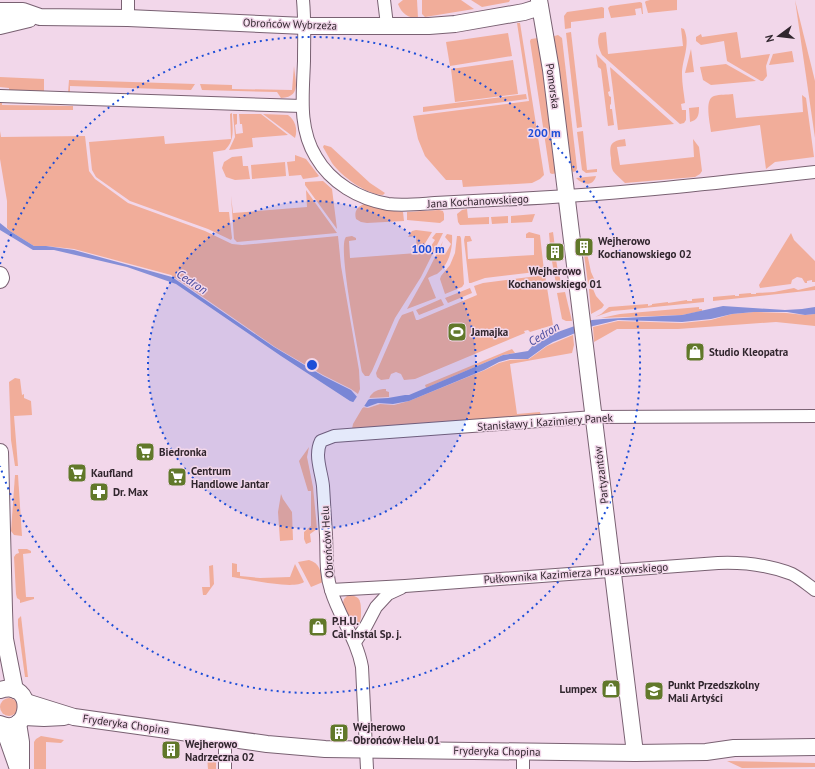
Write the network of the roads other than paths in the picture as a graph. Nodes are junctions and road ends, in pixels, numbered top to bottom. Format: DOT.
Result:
graph roads {
  1 [pos="128,0"];
  2 [pos="303,0"];
  3 [pos="384,0"];
  4 [pos="539,4"];
  5 [pos="0,11"];
  6 [pos="39,16"];
  7 [pos="128,18"];
  8 [pos="387,25"];
  9 [pos="0,26"];
  10 [pos="305,26"];
  11 [pos="0,96"];
  12 [pos="302,106"];
  13 [pos="815,172"];
  14 [pos="567,196"];
  15 [pos="0,275"];
  16 [pos="0,280"];
  17 [pos="815,416"];
  18 [pos="594,417"];
  19 [pos="0,452"];
  20 [pos="323,484"];
  21 [pos="612,570"];
  22 [pos="405,586"];
  23 [pos="331,590"];
  24 [pos="815,590"];
  25 [pos="355,642"];
  26 [pos="5,690"];
  27 [pos="14,718"];
  28 [pos="225,738"];
  29 [pos="815,747"];
  30 [pos="366,750"];
  31 [pos="523,752"];
  32 [pos="706,752"];
  33 [pos="635,753"];
  34 [pos="815,757"];
  35 [pos="20,769"];
  36 [pos="225,769"];
  37 [pos="367,769"];
  38 [pos="523,769"];
  1 -- 7 [label="street"];
  2 -- 10 [label="street, Jana Kochanowskiego"];
  3 -- 8 [label="street"];
  4 -- 8 [label="street, Obrońców Wybrzeża"];
  4 -- 14 [label="street, Pomorska"];
  5 -- 6 [label="street, Obrońców Wybrzeża"];
  6 -- 7 [label="street, Obrońców Wybrzeża"];
  6 -- 9 [label="street, Obrońców Wybrzeża"];
  7 -- 10 [label="street, Obrońców Wybrzeża"];
  8 -- 10 [label="street, Obrońców Wybrzeża"];
  10 -- 12 [label="street, Jana Kochanowskiego"];
  11 -- 12 [label="street"];
  12 -- 14 [label="street, Jana Kochanowskiego"];
  13 -- 14 [label="street, Jana Kochanowskiego"];
  14 -- 18 [label="street, Partyzantów"];
  15 -- 16 [label="street"];
  17 -- 18 [label="street, Stanisławy i Kazimiery Panek"];
  18 -- 20 [label="street, Stanisławy i Kazimiery Panek"];
  18 -- 21 [label="street, Partyzantów"];
  19 -- 26 [label="street"];
  20 -- 23 [label="street, Obrońców Helu"];
  21 -- 22 [label="street, Pułkownika Kazimierza Pruszkowskiego"];
  21 -- 24 [label="street, Pułkownika Kazimierza Pruszkowskiego"];
  21 -- 33 [label="street, Partyzantów"];
  22 -- 23 [label="street, Pułkownika Kazimierza Pruszkowskiego"];
  22 -- 25 [label="street"];
  23 -- 25 [label="street, Obrońców Helu"];
  25 -- 30 [label="street, Obrońców Helu"];
  26 -- 27 [label="street"];
  27 -- 28 [label="street, Fryderyka Chopina"];
  27 -- 35 [label="street"];
  28 -- 30 [label="street, Fryderyka Chopina"];
  28 -- 36 [label="street"];
  29 -- 32 [label="street, Fryderyka Chopina"];
  30 -- 31 [label="street, Fryderyka Chopina"];
  30 -- 37 [label="street, Obrońców Helu"];
  31 -- 33 [label="street, Fryderyka Chopina"];
  31 -- 38 [label="street"];
  32 -- 33 [label="street, Fryderyka Chopina"];
  32 -- 34 [label="street, Fryderyka Chopina"];
}
